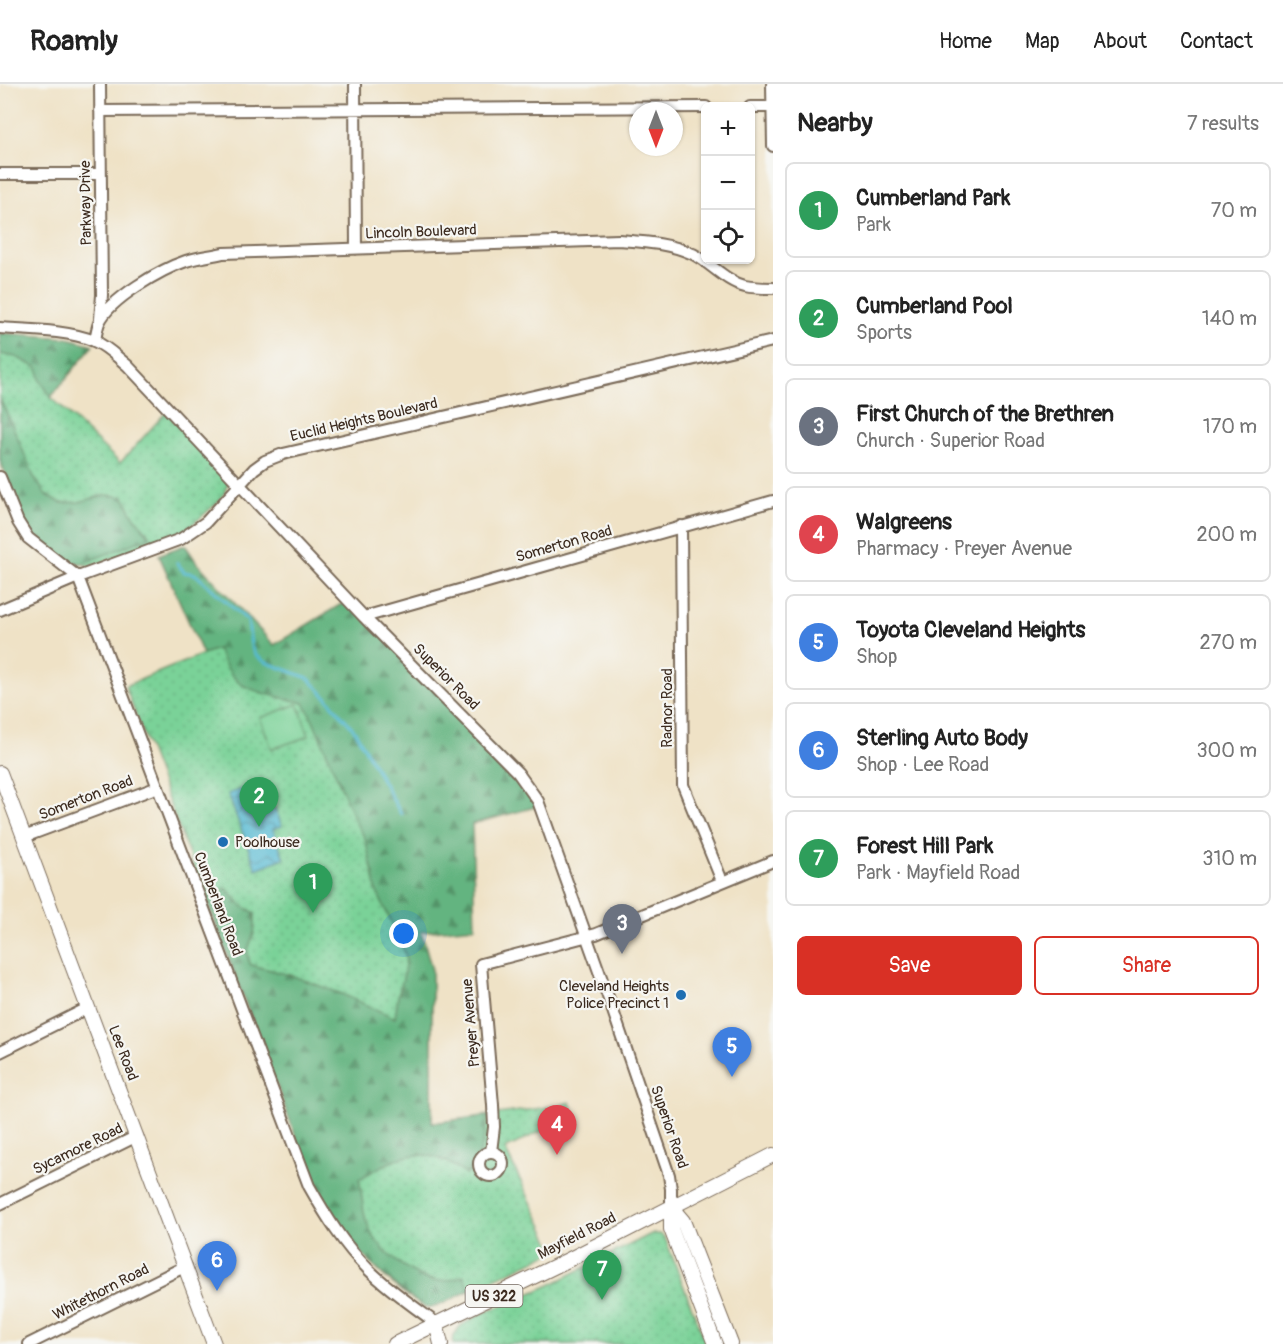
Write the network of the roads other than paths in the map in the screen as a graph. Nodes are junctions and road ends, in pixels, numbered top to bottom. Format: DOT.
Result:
graph roads {
  1 [pos="100,84"];
  2 [pos="356,84"];
  3 [pos="772,84"];
  4 [pos="771,106"];
  5 [pos="701,107"];
  6 [pos="755,107"];
  7 [pos="356,110"];
  8 [pos="100,111"];
  9 [pos="773,146"];
  10 [pos="0,174"];
  11 [pos="100,174"];
  12 [pos="356,249"];
  13 [pos="773,288"];
  14 [pos="100,322"];
  15 [pos="0,328"];
  16 [pos="95,341"];
  17 [pos="773,341"];
  18 [pos="0,477"];
  19 [pos="239,484"];
  20 [pos="773,501"];
  21 [pos="681,526"];
  22 [pos="78,577"];
  23 [pos="0,610"];
  24 [pos="364,617"];
  25 [pos="0,773"];
  26 [pos="158,787"];
  27 [pos="24,837"];
  28 [pos="773,861"];
  29 [pos="722,881"];
  30 [pos="587,936"];
  31 [pos="88,1008"];
  32 [pos="0,1052"];
  33 [pos="137,1136"];
  34 [pos="491,1152"];
  35 [pos="773,1155"];
  36 [pos="0,1204"];
  37 [pos="671,1207"];
  38 [pos="186,1266"];
  39 [pos="706,1279"];
  40 [pos="692,1284"];
  41 [pos="436,1323"];
  42 [pos="30,1344"];
  43 [pos="214,1344"];
  44 [pos="395,1344"];
  45 [pos="441,1344"];
  46 [pos="715,1344"];
  47 [pos="730,1344"];
  1 -- 8 [label="street, Parkway Drive"];
  2 -- 7 [label="street"];
  3 -- 4 [label="street"];
  4 -- 6 [label="street"];
  4 -- 9 [label="street"];
  5 -- 7 [label="street"];
  7 -- 8 [label="street"];
  7 -- 12 [label="street"];
  8 -- 11 [label="street, Parkway Drive"];
  10 -- 11 [label="street"];
  11 -- 14 [label="street, Parkway Drive"];
  12 -- 13 [label="street, Lincoln Boulevard"];
  12 -- 14 [label="street, Lincoln Boulevard"];
  14 -- 16 [label="street, Lincoln Boulevard"];
  15 -- 16 [label="street, Superior Road"];
  16 -- 19 [label="street, Superior Road"];
  17 -- 19 [label="street, Euclid Heights Boulevard"];
  18 -- 22 [label="street"];
  19 -- 22 [label="street, Euclid Heights Boulevard"];
  19 -- 24 [label="street, Superior Road"];
  20 -- 21 [label="street, Somerton Road"];
  21 -- 24 [label="street, Somerton Road"];
  21 -- 29 [label="street, Radnor Road"];
  22 -- 23 [label="street, Euclid Heights Boulevard"];
  22 -- 26 [label="street, Cumberland Road"];
  24 -- 30 [label="street, Superior Road"];
  25 -- 27 [label="main road, Lee Road"];
  26 -- 27 [label="street, Somerton Road"];
  26 -- 41 [label="street, Cumberland Road"];
  27 -- 31 [label="main road, Lee Road"];
  28 -- 29 [label="street"];
  29 -- 30 [label="street"];
  30 -- 34 [label="street, Preyer Avenue"];
  30 -- 37 [label="street, Superior Road"];
  31 -- 32 [label="street"];
  31 -- 33 [label="main road, Lee Road"];
  33 -- 36 [label="street, Sycamore Road"];
  33 -- 38 [label="main road, Lee Road"];
  35 -- 37 [label="main road, Mayfield Road / US 322"];
  37 -- 39 [label="main road"];
  37 -- 40 [label="main road, Superior Road"];
  37 -- 41 [label="main road, Mayfield Road / US 322"];
  38 -- 42 [label="street, Whitethorn Road"];
  38 -- 43 [label="main road, Lee Road"];
  39 -- 40 [label="main road"];
  39 -- 47 [label="main road"];
  40 -- 46 [label="main road, Superior Road"];
  41 -- 44 [label="main road, Mayfield Road / US 322"];
  41 -- 45 [label="main road"];
}
